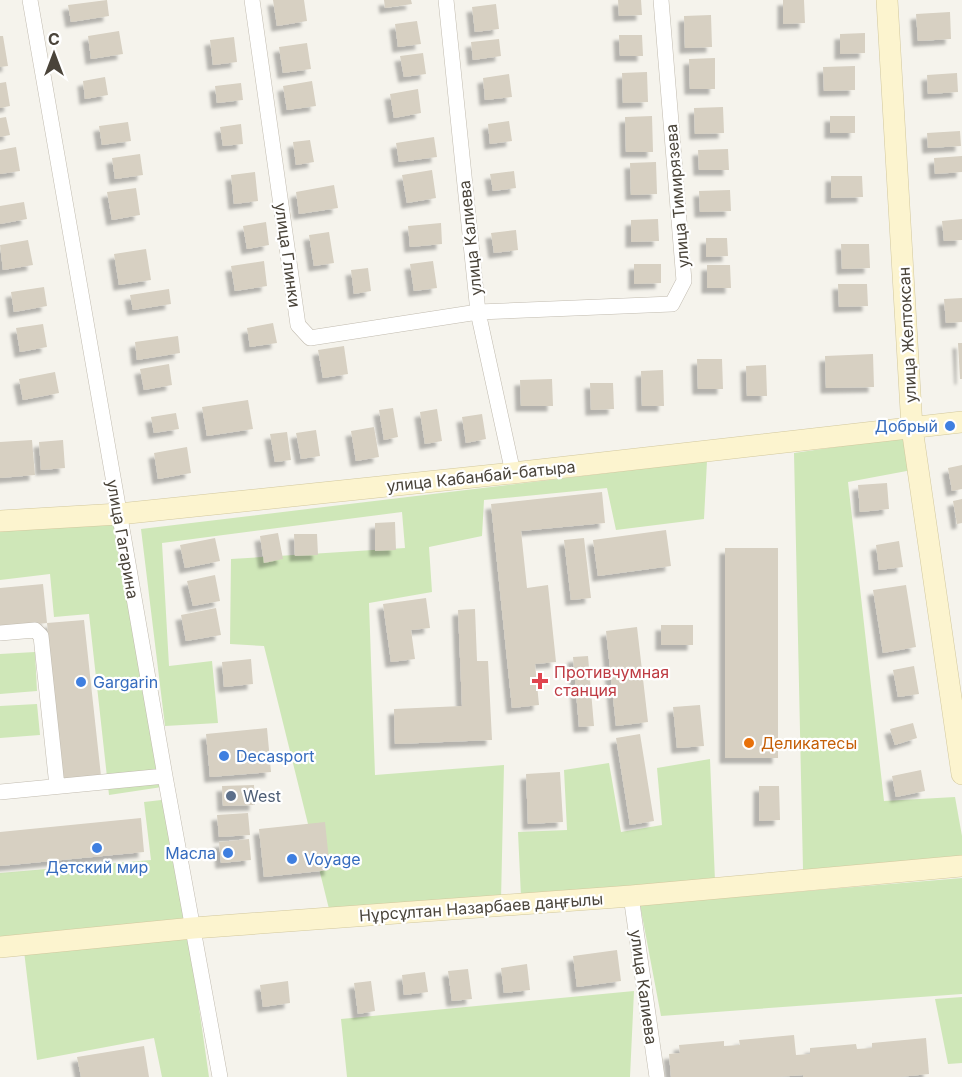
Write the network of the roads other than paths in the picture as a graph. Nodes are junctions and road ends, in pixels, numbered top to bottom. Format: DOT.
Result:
graph roads {
  1 [pos="30,0"];
  2 [pos="252,0"];
  3 [pos="446,0"];
  4 [pos="661,0"];
  5 [pos="887,0"];
  6 [pos="478,312"];
  7 [pos="962,422"];
  8 [pos="912,428"];
  9 [pos="513,473"];
  10 [pos="119,514"];
  11 [pos="0,521"];
  12 [pos="0,633"];
  13 [pos="962,774"];
  14 [pos="165,776"];
  15 [pos="57,786"];
  16 [pos="0,792"];
  17 [pos="962,866"];
  18 [pos="631,896"];
  19 [pos="193,928"];
  20 [pos="0,947"];
  21 [pos="220,1077"];
  22 [pos="657,1077"];
  1 -- 10 [label="street, улица Гагарина"];
  2 -- 6 [label="street, улица Глинки"];
  3 -- 6 [label="street, улица Калиева"];
  4 -- 6 [label="street, улица Тимирязева"];
  5 -- 8 [label="main road, улица Желтоксан"];
  6 -- 9 [label="street, улица Калиева"];
  7 -- 8 [label="main road, улица Кабанбай-батыра"];
  8 -- 9 [label="main road, улица Кабанбай-батыра"];
  8 -- 13 [label="main road, улица Желтоксан"];
  9 -- 10 [label="main road, улица Кабанбай-батыра"];
  10 -- 11 [label="main road, улица Кабанбай-батыра"];
  10 -- 14 [label="street, улица Гагарина"];
  12 -- 15 [label="street"];
  14 -- 15 [label="street"];
  14 -- 19 [label="street, улица Гагарина"];
  15 -- 16 [label="street"];
  17 -- 18 [label="main road, Нұрсұлтан Назарбаев даңғылы"];
  18 -- 19 [label="main road, Нұрсұлтан Назарбаев даңғылы"];
  18 -- 22 [label="street, улица Калиева"];
  19 -- 20 [label="main road, Нұрсұлтан Назарбаев даңғылы"];
  19 -- 21 [label="street, улица Гагарина"];
}
